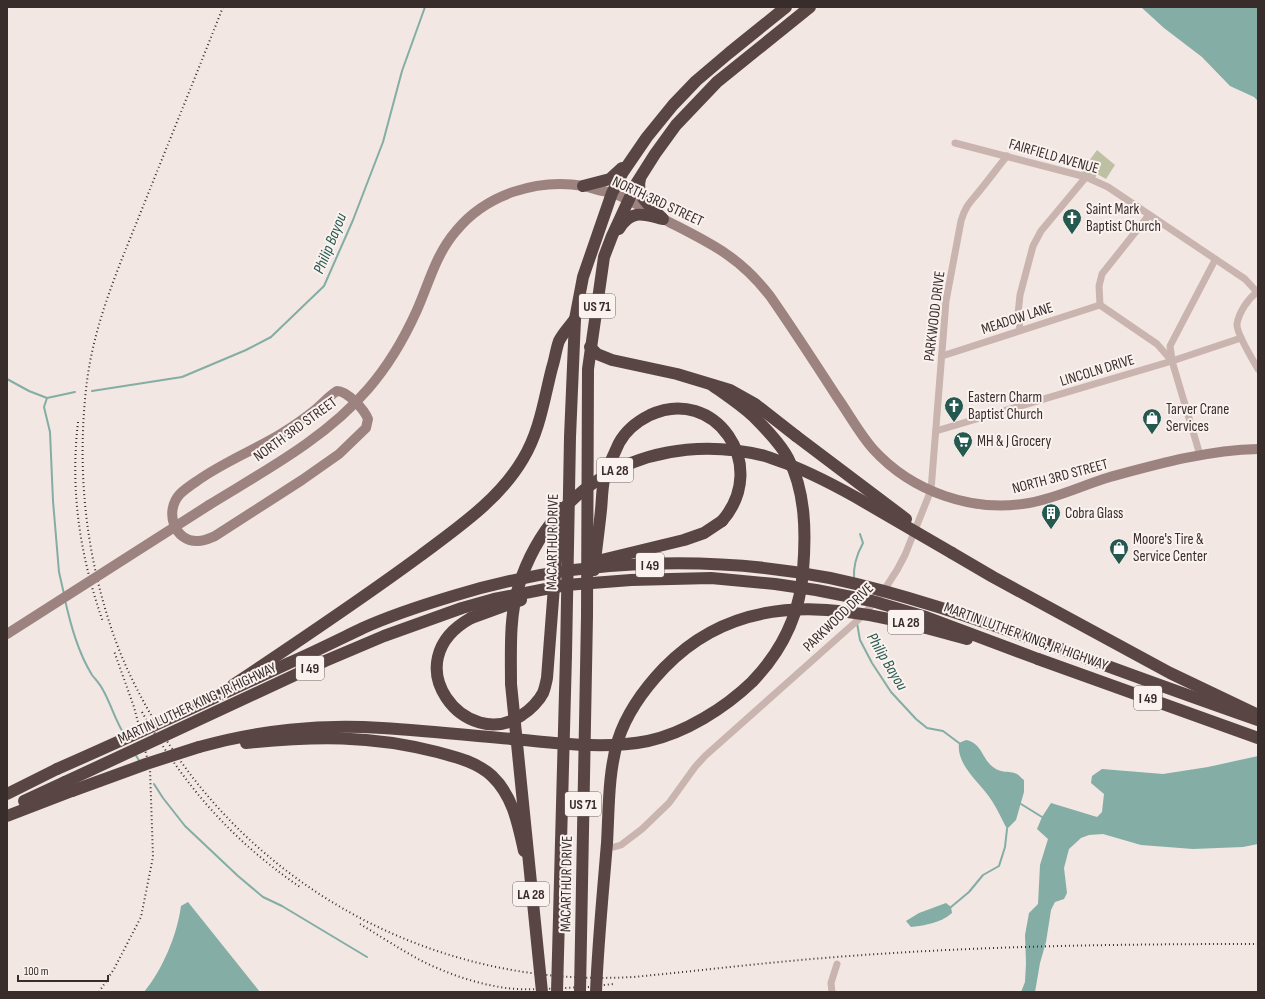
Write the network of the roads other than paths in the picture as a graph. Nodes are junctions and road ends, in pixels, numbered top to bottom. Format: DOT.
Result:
graph roads {
  1 [pos="786,7"];
  2 [pos="810,7"];
  3 [pos="661,119"];
  4 [pos="955,143"];
  5 [pos="1007,156"];
  6 [pos="641,175"];
  7 [pos="1086,176"];
  8 [pos="584,186"];
  9 [pos="612,193"];
  10 [pos="628,201"];
  11 [pos="1149,216"];
  12 [pos="663,218"];
  13 [pos="604,257"];
  14 [pos="1215,260"];
  15 [pos="1100,305"];
  16 [pos="575,319"];
  17 [pos="1020,330"];
  18 [pos="1241,338"];
  19 [pos="590,347"];
  20 [pos="942,356"];
  21 [pos="1172,361"];
  22 [pos="1258,369"];
  23 [pos="712,385"];
  24 [pos="355,403"];
  25 [pos="936,431"];
  26 [pos="570,437"];
  27 [pos="1258,449"];
  28 [pos="1200,455"];
  29 [pos="931,490"];
  30 [pos="952,553"];
  31 [pos="558,572"];
  32 [pos="566,584"];
  33 [pos="587,615"];
  34 [pos="7,634"];
  35 [pos="1038,659"];
  36 [pos="216,697"];
  37 [pos="1258,715"];
  38 [pos="1258,720"];
  39 [pos="1258,738"];
  40 [pos="199,747"];
  41 [pos="68,786"];
  42 [pos="7,794"];
  43 [pos="7,810"];
  44 [pos="7,816"];
  45 [pos="614,847"];
  46 [pos="529,870"];
  47 [pos="837,964"];
  48 [pos="542,992"];
  49 [pos="557,992"];
  50 [pos="580,992"];
  51 [pos="596,992"];
  52 [pos="832,992"];
  1 -- 3 [label="highway, US 71"];
  2 -- 6 [label="highway, MACARTHUR DRIVE / US 71"];
  3 -- 8 [label="highway"];
  3 -- 9 [label="highway, MACARTHUR DRIVE / US 71"];
  4 -- 5 [label="street, FAIRFIELD AVENUE"];
  5 -- 7 [label="street, FAIRFIELD AVENUE"];
  5 -- 20 [label="street, PARKWOOD DRIVE"];
  6 -- 10 [label="highway, MACARTHUR DRIVE / US 71"];
  6 -- 12 [label="highway"];
  7 -- 11 [label="street, FAIRFIELD AVENUE"];
  7 -- 17 [label="street"];
  8 -- 9 [label="street, NORTH 3RD STREET"];
  8 -- 24 [label="street, NORTH 3RD STREET"];
  9 -- 10 [label="street, NORTH 3RD STREET"];
  9 -- 16 [label="highway, MACARTHUR DRIVE / US 71"];
  10 -- 12 [label="street, NORTH 3RD STREET"];
  10 -- 13 [label="highway, MACARTHUR DRIVE / US 71"];
  11 -- 14 [label="street, FAIRFIELD AVENUE"];
  11 -- 15 [label="street"];
  12 -- 13 [label="highway"];
  12 -- 29 [label="street, NORTH 3RD STREET"];
  13 -- 19 [label="highway, MACARTHUR DRIVE / US 71"];
  14 -- 18 [label="street, FAIRFIELD AVENUE"];
  14 -- 21 [label="street"];
  15 -- 17 [label="street, MEADOW LANE"];
  15 -- 21 [label="street"];
  16 -- 26 [label="highway, MACARTHUR DRIVE / US 71"];
  16 -- 36 [label="highway, bridge"];
  17 -- 20 [label="street, MEADOW LANE"];
  18 -- 21 [label="street, LINCOLN DRIVE"];
  18 -- 22 [label="street"];
  19 -- 23 [label="highway"];
  19 -- 33 [label="highway, MACARTHUR DRIVE / US 71"];
  20 -- 25 [label="street, PARKWOOD DRIVE"];
  21 -- 25 [label="street, LINCOLN DRIVE"];
  21 -- 28 [label="street"];
  23 -- 30 [label="highway, bridge"];
  23 -- 40 [label="highway"];
  24 -- 24 [label="street"];
  24 -- 34 [label="street, NORTH 3RD STREET, bridge"];
  25 -- 29 [label="street, PARKWOOD DRIVE"];
  26 -- 32 [label="highway, bridge"];
  26 -- 49 [label="highway, MACARTHUR DRIVE / US 71, bridge"];
  27 -- 28 [label="street, NORTH 3RD STREET"];
  28 -- 29 [label="street, NORTH 3RD STREET"];
  29 -- 45 [label="street, PARKWOOD DRIVE"];
  30 -- 37 [label="highway"];
  30 -- 46 [label="highway, LA 28, bridge"];
  31 -- 33 [label="highway, bridge"];
  31 -- 36 [label="highway, MARTIN LUTHER KING, JR HIGHWAY / I 49, bridge"];
  31 -- 38 [label="highway, MARTIN LUTHER KING, JR HIGHWAY / I 49, bridge"];
  32 -- 35 [label="highway, MARTIN LUTHER KING, JR HIGHWAY / I 49, bridge"];
  32 -- 41 [label="highway, MARTIN LUTHER KING, JR HIGHWAY / I 49, bridge"];
  33 -- 50 [label="highway, MACARTHUR DRIVE / US 71, bridge"];
  35 -- 39 [label="highway, MARTIN LUTHER KING, JR HIGHWAY / I 49"];
  35 -- 51 [label="highway, LA 28, bridge"];
  36 -- 42 [label="highway, MARTIN LUTHER KING, JR HIGHWAY / I 49, bridge"];
  40 -- 41 [label="highway, bridge"];
  40 -- 46 [label="highway, bridge"];
  41 -- 43 [label="highway, MARTIN LUTHER KING, JR HIGHWAY / I 49"];
  41 -- 44 [label="highway"];
  46 -- 48 [label="highway, LA 28, bridge"];
  47 -- 52 [label="street"];
}
